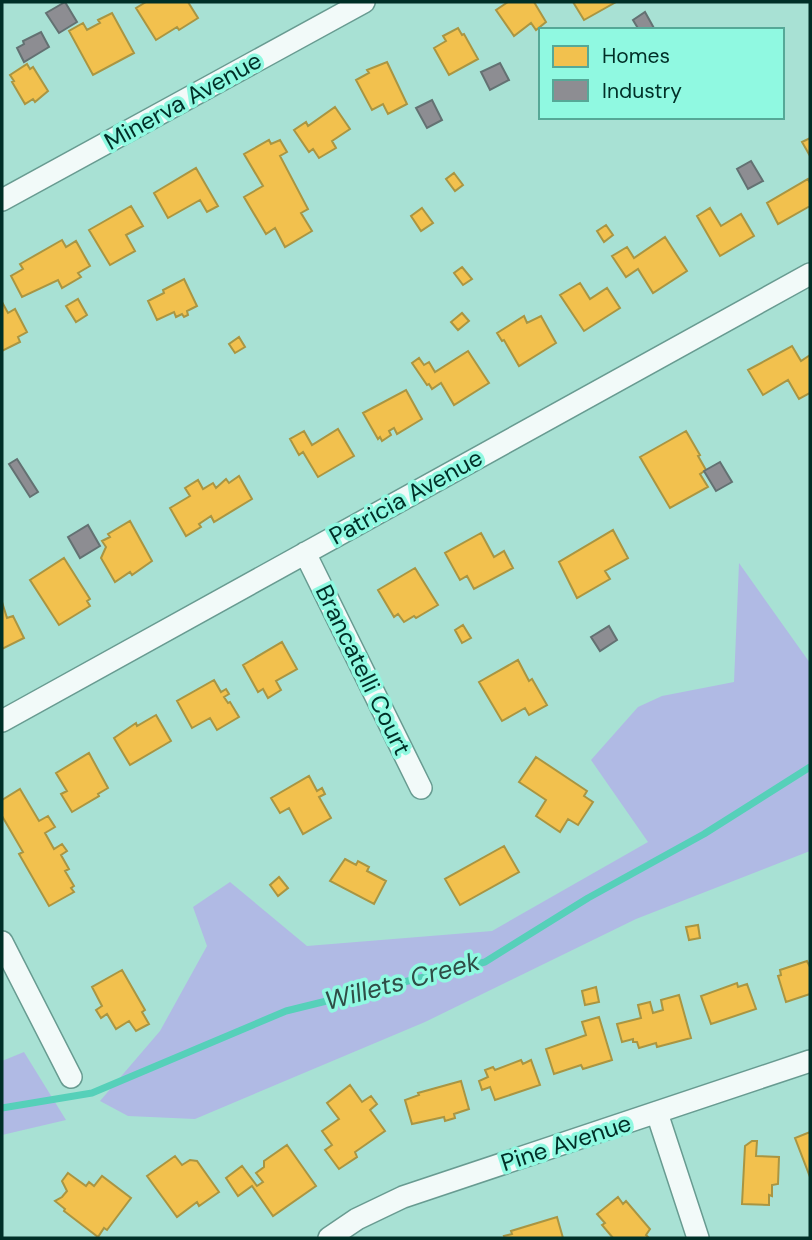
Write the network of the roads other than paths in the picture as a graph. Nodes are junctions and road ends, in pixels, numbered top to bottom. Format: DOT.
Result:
graph roads {
  1 [pos="364,2"];
  2 [pos="2,200"];
  3 [pos="810,274"];
  4 [pos="305,553"];
  5 [pos="2,721"];
  6 [pos="421,788"];
  7 [pos="2,942"];
  8 [pos="810,1061"];
  9 [pos="71,1077"];
  10 [pos="657,1113"];
  11 [pos="329,1238"];
  12 [pos="698,1238"];
  1 -- 2 [label="street, Minerva Avenue"];
  3 -- 4 [label="street, Patricia Avenue"];
  4 -- 5 [label="street, Patricia Avenue"];
  4 -- 6 [label="street, Brancatelli Court"];
  7 -- 9 [label="street"];
  8 -- 10 [label="street, Pine Avenue"];
  10 -- 11 [label="street, Pine Avenue"];
  10 -- 12 [label="street"];
}
